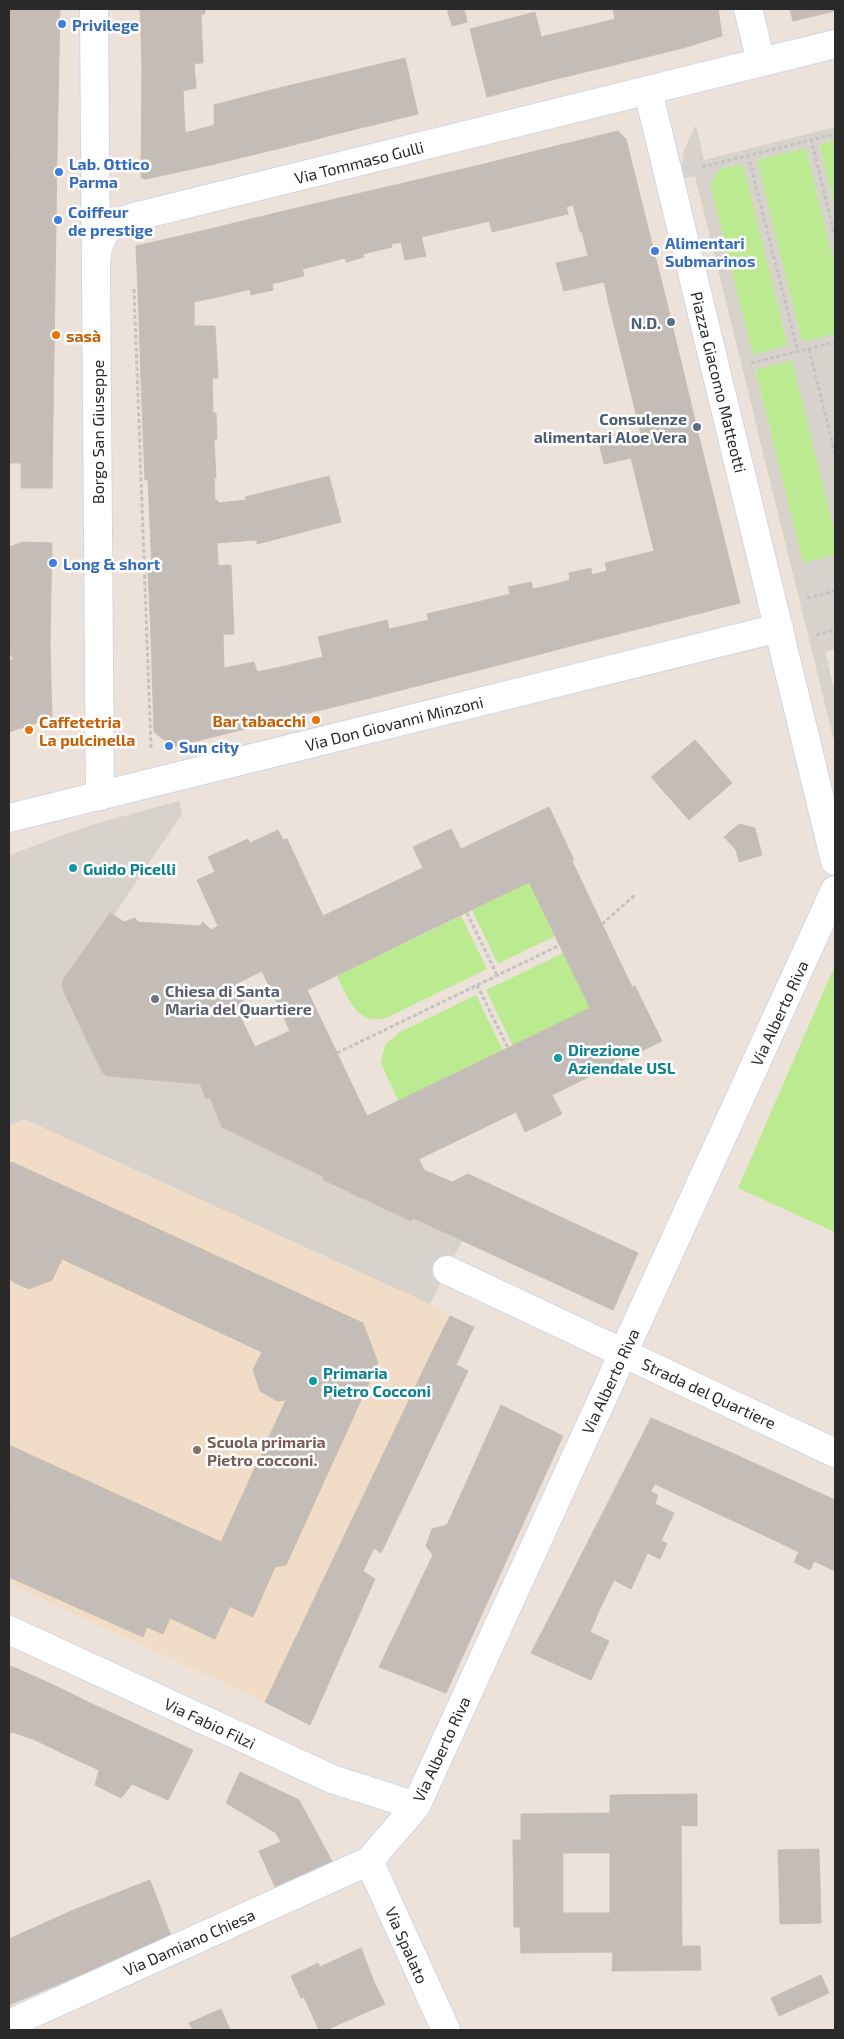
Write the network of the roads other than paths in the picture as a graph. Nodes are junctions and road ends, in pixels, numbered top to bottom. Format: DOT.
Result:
graph roads {
  1 [pos="94,9"];
  2 [pos="748,9"];
  3 [pos="835,44"];
  4 [pos="761,62"];
  5 [pos="648,91"];
  6 [pos="96,263"];
  7 [pos="779,628"];
  8 [pos="100,796"];
  9 [pos="9,818"];
  10 [pos="835,862"];
  11 [pos="835,890"];
  12 [pos="447,1270"];
  13 [pos="623,1352"];
  14 [pos="835,1453"];
  15 [pos="9,1630"];
  16 [pos="416,1806"];
  17 [pos="369,1861"];
  18 [pos="9,2024"];
  19 [pos="446,2030"];
  1 -- 6 [label="street, Borgo San Giuseppe"];
  2 -- 4 [label="street"];
  3 -- 4 [label="street"];
  4 -- 5 [label="street"];
  5 -- 6 [label="street, Via Tommaso Gulli"];
  5 -- 7 [label="street, Piazza Giacomo Matteotti"];
  6 -- 8 [label="street, Borgo San Giuseppe"];
  7 -- 8 [label="street, Via Don Giovanni Minzoni"];
  7 -- 10 [label="street, Piazza Giacomo Matteotti"];
  8 -- 9 [label="street, Via Don Giovanni Minzoni"];
  11 -- 13 [label="street, Via Alberto Riva"];
  12 -- 13 [label="street, Strada del Quartiere"];
  13 -- 14 [label="street, Strada del Quartiere"];
  13 -- 16 [label="street, Via Alberto Riva"];
  15 -- 16 [label="street, Via Fabio Filzi"];
  16 -- 17 [label="street, Via Alberto Riva"];
  17 -- 18 [label="street, Via Damiano Chiesa"];
  17 -- 19 [label="street, Via Spalato"];
}
